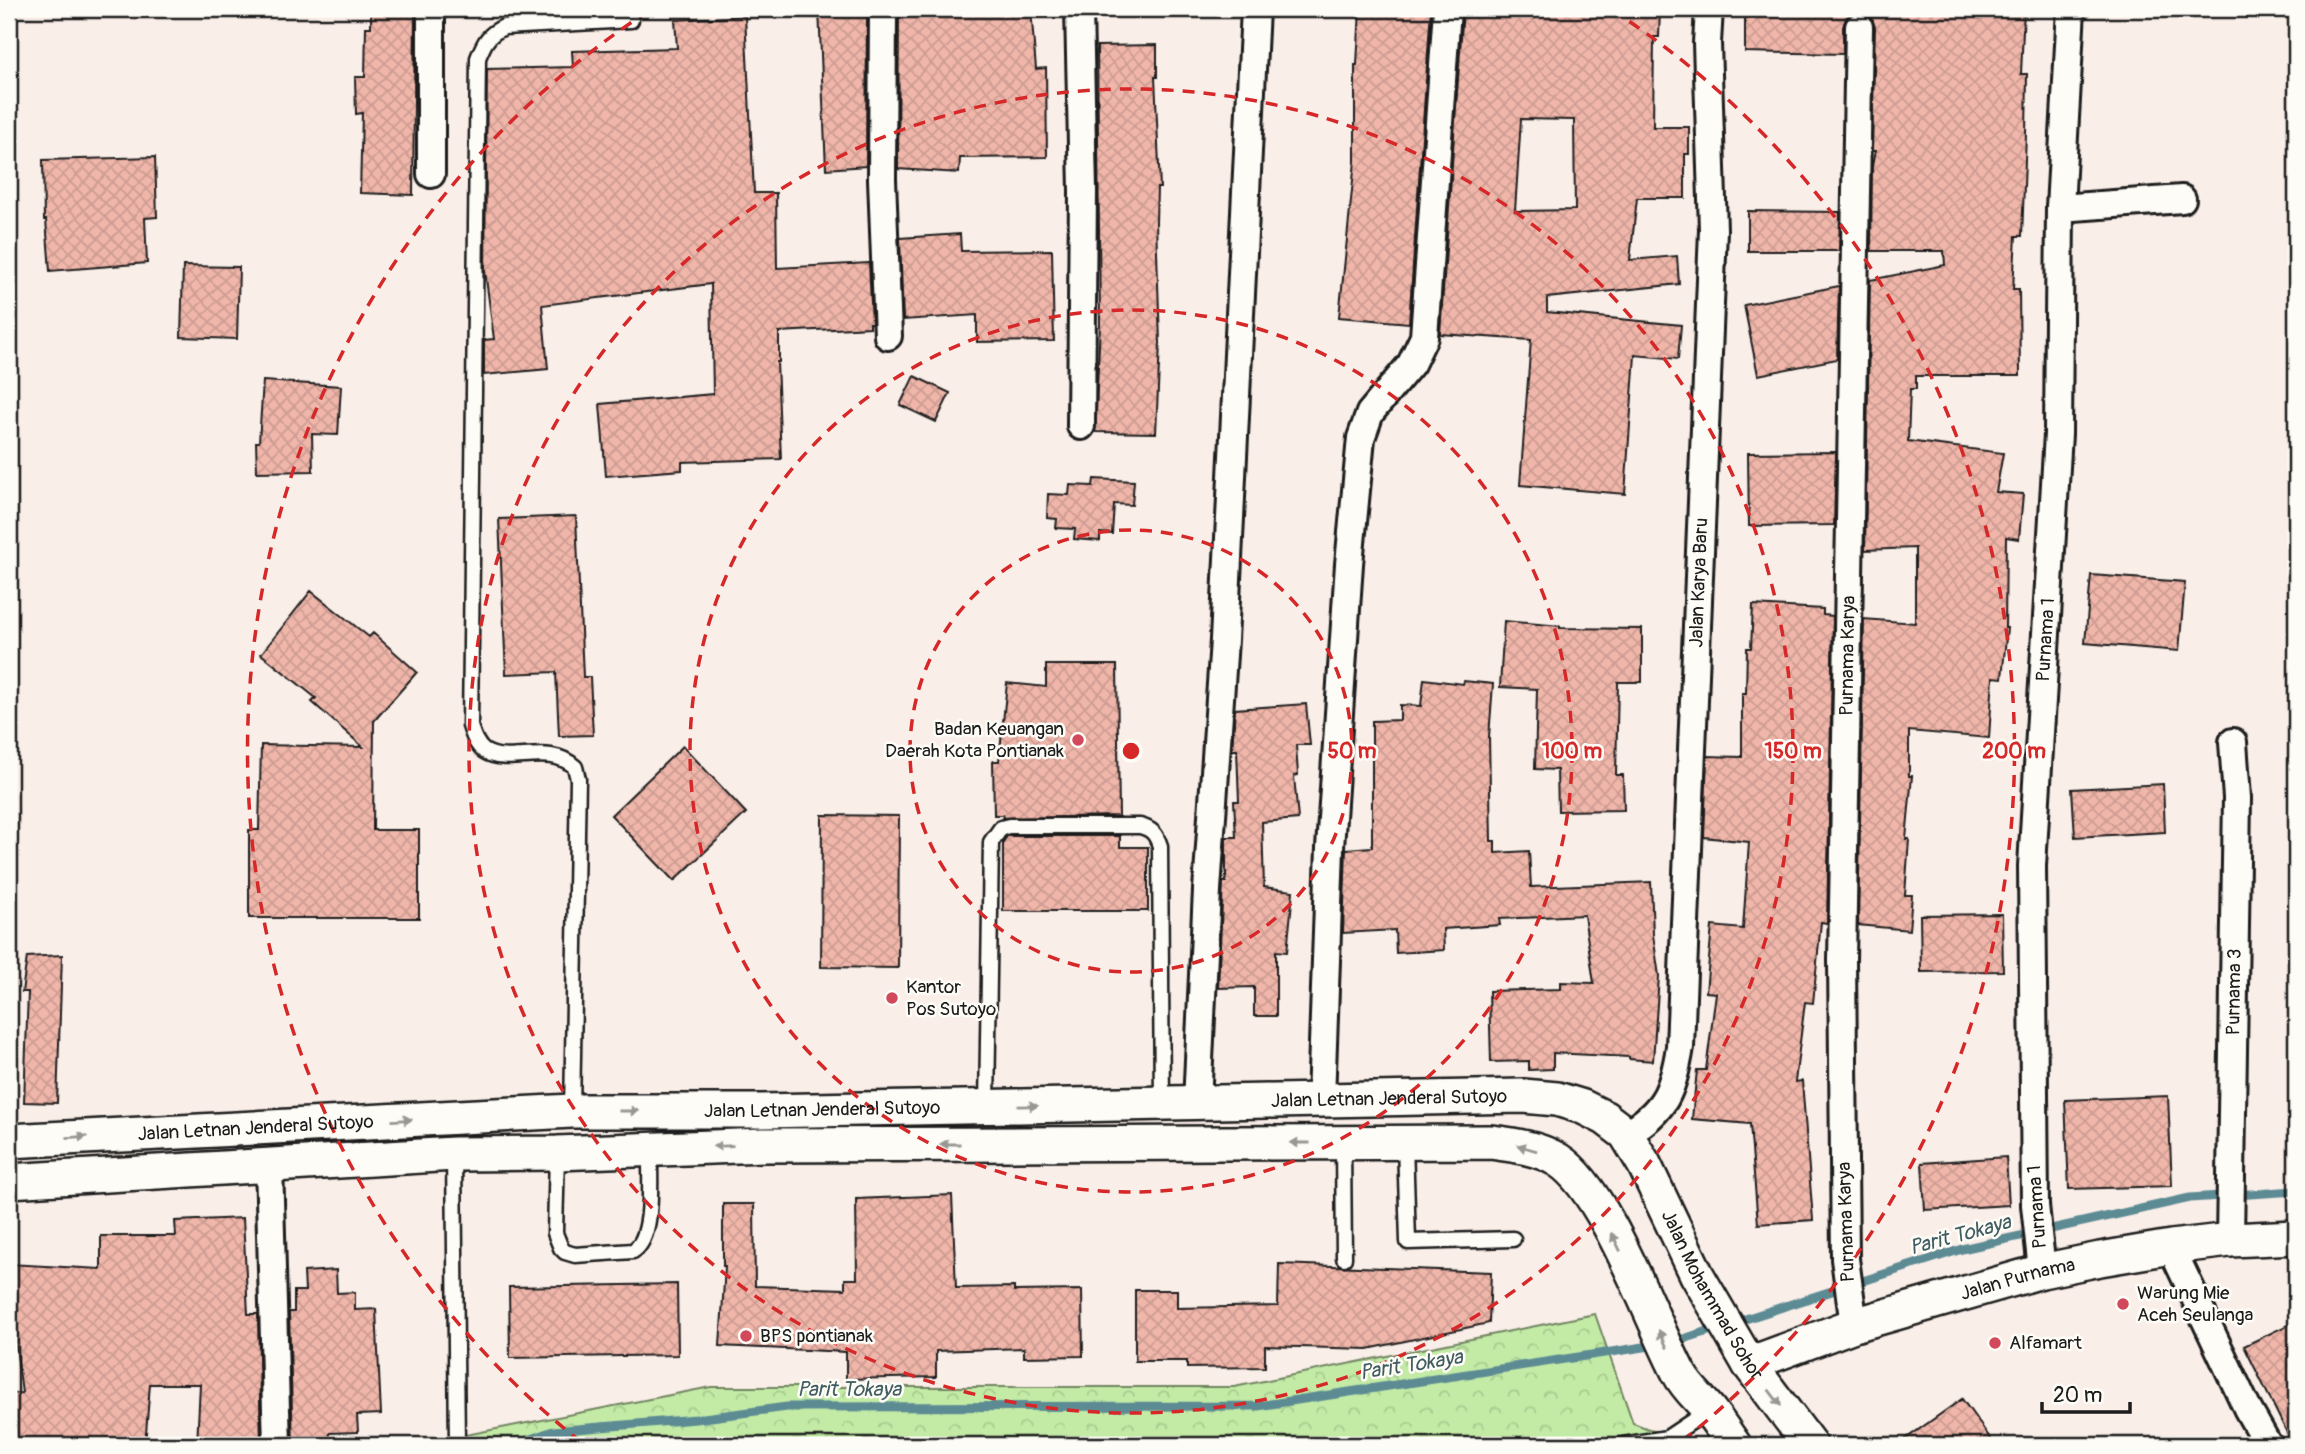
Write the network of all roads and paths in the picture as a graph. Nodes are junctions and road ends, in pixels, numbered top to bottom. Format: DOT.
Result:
graph roads {
  1 [pos="432,9"];
  2 [pos="883,9"];
  3 [pos="1079,9"];
  4 [pos="1255,9"];
  5 [pos="1447,9"];
  6 [pos="1709,9"];
  7 [pos="2071,9"];
  8 [pos="631,19"];
  9 [pos="1859,27"];
  10 [pos="430,174"];
  11 [pos="2182,199"];
  12 [pos="2060,208"];
  13 [pos="888,336"];
  14 [pos="1081,426"];
  15 [pos="2233,743"];
  16 [pos="1321,1100"];
  17 [pos="1197,1103"];
  18 [pos="1162,1104"];
  19 [pos="987,1107"];
  20 [pos="572,1111"];
  21 [pos="761,1111"];
  22 [pos="1626,1134"];
  23 [pos="9,1141"];
  24 [pos="1343,1143"];
  25 [pos="1405,1143"];
  26 [pos="764,1145"];
  27 [pos="650,1149"];
  28 [pos="557,1153"];
  29 [pos="454,1154"];
  30 [pos="269,1164"];
  31 [pos="9,1181"];
  32 [pos="2231,1226"];
  33 [pos="2296,1237"];
  34 [pos="1513,1239"];
  35 [pos="2171,1247"];
  36 [pos="2040,1257"];
  37 [pos="1344,1258"];
  38 [pos="1851,1312"];
  39 [pos="1745,1357"];
  40 [pos="1709,1410"];
  41 [pos="458,1438"];
  42 [pos="1668,1442"];
  43 [pos="277,1445"];
  44 [pos="1623,1445"];
  45 [pos="1734,1445"];
  46 [pos="1810,1445"];
  47 [pos="2268,1445"];
  1 -- 10 [label="street"];
  2 -- 13 [label="street"];
  3 -- 14 [label="street"];
  4 -- 17 [label="street"];
  5 -- 16 [label="street"];
  6 -- 22 [label="street, Jalan Karya Baru"];
  7 -- 12 [label="street, Purnama 1"];
  8 -- 20 [label="lane"];
  9 -- 38 [label="street, Purnama Karya"];
  11 -- 12 [label="street"];
  12 -- 36 [label="street, Purnama 1"];
  15 -- 32 [label="street, Purnama 3"];
  16 -- 17 [label="street, Jalan Letnan Jenderal Sutoyo"];
  16 -- 22 [label="street, Jalan Letnan Jenderal Sutoyo"];
  17 -- 18 [label="street, Jalan Letnan Jenderal Sutoyo"];
  19 -- 18 [label="street, Jalan Letnan Jenderal Sutoyo, one-way"];
  18 -- 19 [label="lane"];
  19 -- 21 [label="street, Jalan Letnan Jenderal Sutoyo"];
  20 -- 21 [label="street, Jalan Letnan Jenderal Sutoyo, one-way"];
  23 -- 20 [label="street, Jalan Letnan Jenderal Sutoyo, one-way"];
  21 -- 26 [label="street"];
  22 -- 39 [label="street, Jalan Mohammad Sohor"];
  24 -- 25 [label="street, Jalan Letnan Jenderal Sutoyo"];
  24 -- 26 [label="street, Jalan Letnan Jenderal Sutoyo, one-way"];
  24 -- 37 [label="lane"];
  25 -- 34 [label="lane"];
  40 -- 25 [label="street, Jalan Letnan Jenderal Sutoyo, one-way"];
  26 -- 27 [label="street, Jalan Letnan Jenderal Sutoyo, one-way"];
  27 -- 28 [label="street, Jalan Letnan Jenderal Sutoyo"];
  27 -- 28 [label="lane"];
  28 -- 29 [label="street, Jalan Letnan Jenderal Sutoyo"];
  29 -- 30 [label="street, Jalan Letnan Jenderal Sutoyo"];
  29 -- 41 [label="lane"];
  30 -- 31 [label="street, Jalan Letnan Jenderal Sutoyo"];
  30 -- 43 [label="street"];
  32 -- 33 [label="street, Jalan Purnama"];
  32 -- 35 [label="street, Jalan Purnama"];
  35 -- 36 [label="street, Jalan Purnama"];
  35 -- 47 [label="street"];
  36 -- 38 [label="street, Jalan Purnama"];
  38 -- 39 [label="street, Jalan Purnama"];
  39 -- 46 [label="street, Jalan Mohammad Sohor, one-way"];
  40 -- 42 [label="lane"];
  40 -- 45 [label="street"];
  42 -- 44 [label="lane"];
}
